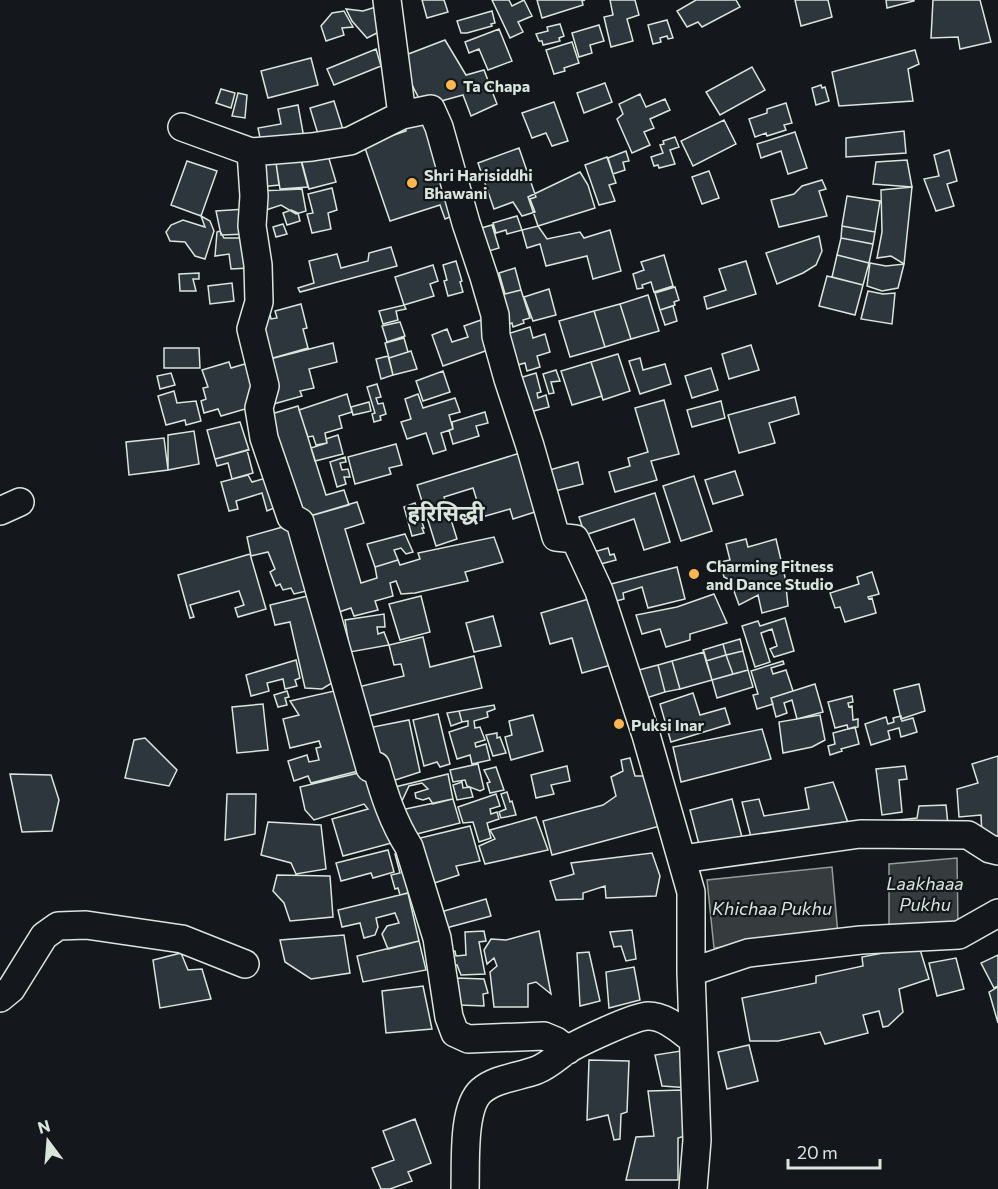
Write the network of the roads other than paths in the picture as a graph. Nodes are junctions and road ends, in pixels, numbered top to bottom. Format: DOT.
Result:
graph roads {
  1 [pos="387,0"];
  2 [pos="402,115"];
  3 [pos="182,127"];
  4 [pos="251,152"];
  5 [pos="998,851"];
  6 [pos="681,859"];
  7 [pos="998,913"];
  8 [pos="245,964"];
  9 [pos="691,972"];
  10 [pos="0,998"];
  11 [pos="692,1039"];
  12 [pos="568,1050"];
  13 [pos="465,1189"];
  14 [pos="693,1189"];
  1 -- 2 [label="street"];
  2 -- 4 [label="street"];
  2 -- 6 [label="street"];
  3 -- 4 [label="street"];
  4 -- 12 [label="street"];
  5 -- 6 [label="street"];
  6 -- 9 [label="street"];
  7 -- 9 [label="street"];
  8 -- 10 [label="street"];
  9 -- 11 [label="street"];
  11 -- 12 [label="street"];
  11 -- 14 [label="street"];
  12 -- 13 [label="street"];
}
